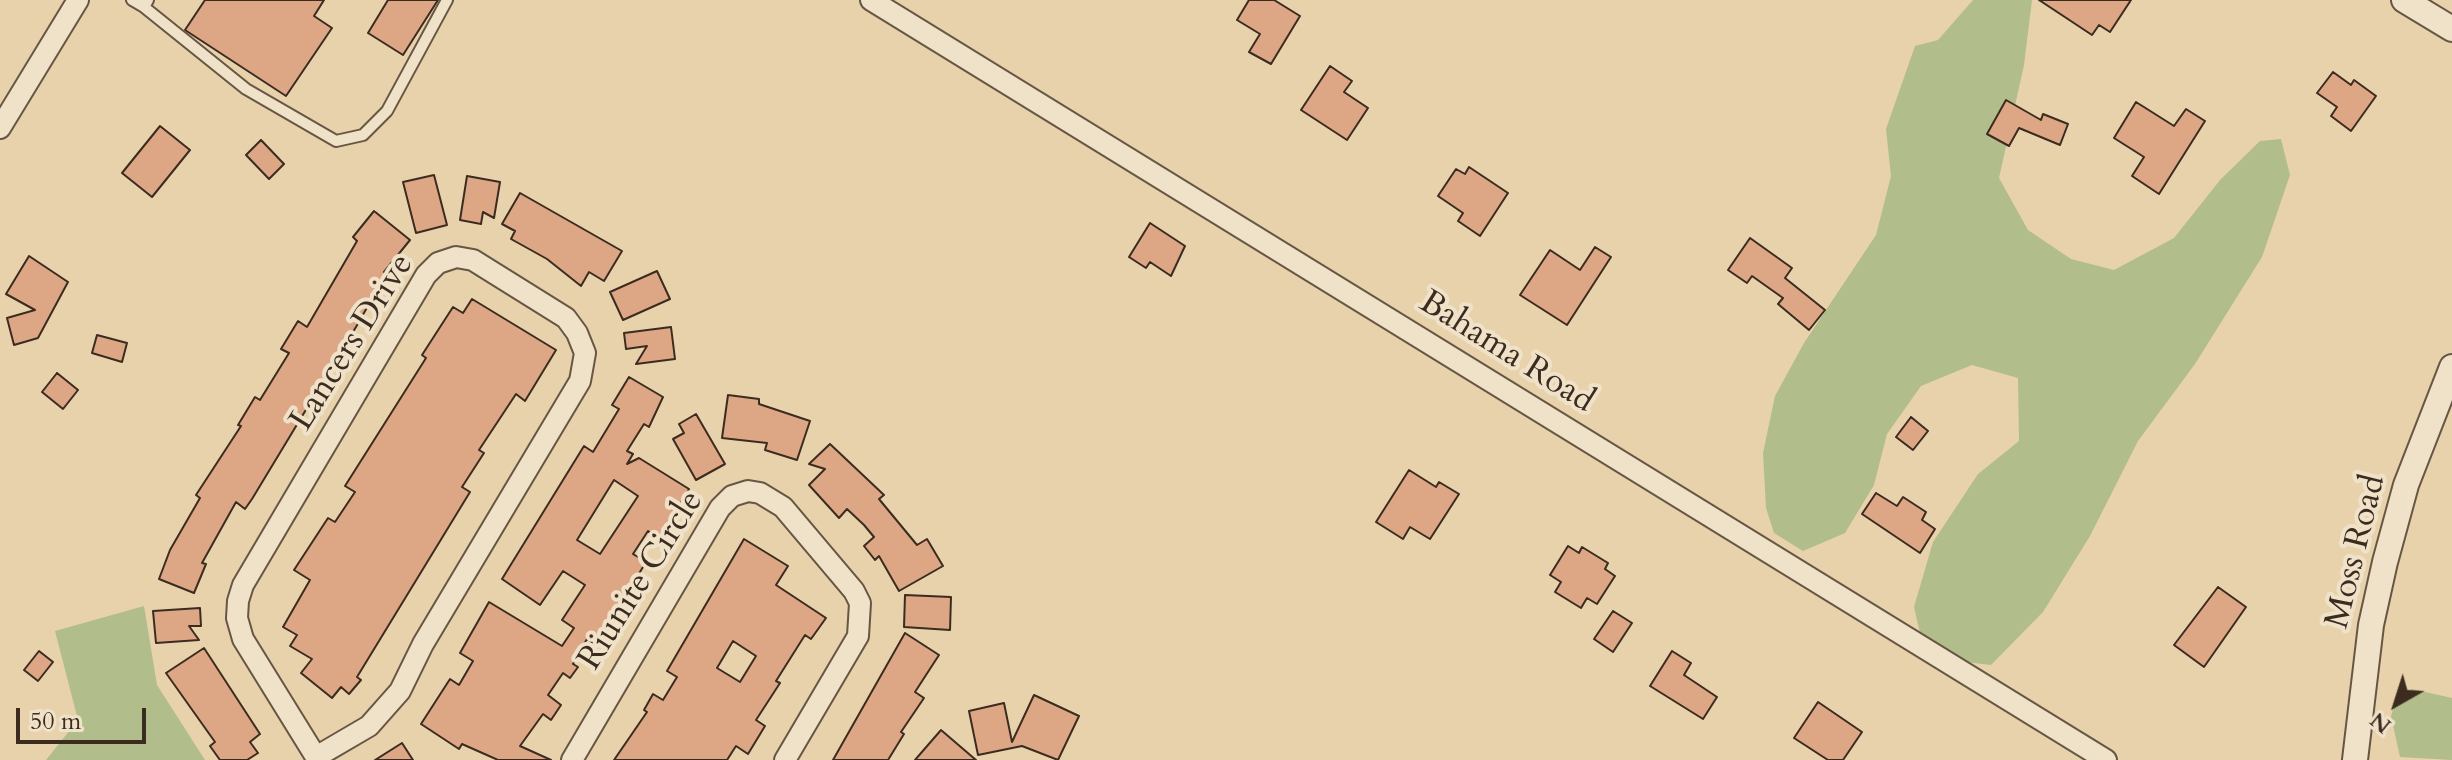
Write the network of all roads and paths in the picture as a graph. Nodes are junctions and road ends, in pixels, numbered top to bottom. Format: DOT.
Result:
graph roads {
  1 [pos="78,0"];
  2 [pos="132,0"];
  3 [pos="447,0"];
  4 [pos="871,0"];
  5 [pos="2404,0"];
  6 [pos="146,3"];
  7 [pos="2452,29"];
  8 [pos="0,128"];
  9 [pos="2452,367"];
  10 [pos="317,758"];
  11 [pos="572,760"];
  12 [pos="785,760"];
  13 [pos="2106,760"];
  14 [pos="2355,760"];
  1 -- 8 [label="street"];
  2 -- 6 [label="lane"];
  3 -- 6 [label="lane"];
  4 -- 13 [label="street, Bahama Road"];
  5 -- 7 [label="street"];
  9 -- 14 [label="street, Moss Road"];
  10 -- 10 [label="street, Lancers Drive"];
  11 -- 12 [label="street, Riunite Circle"];
}
